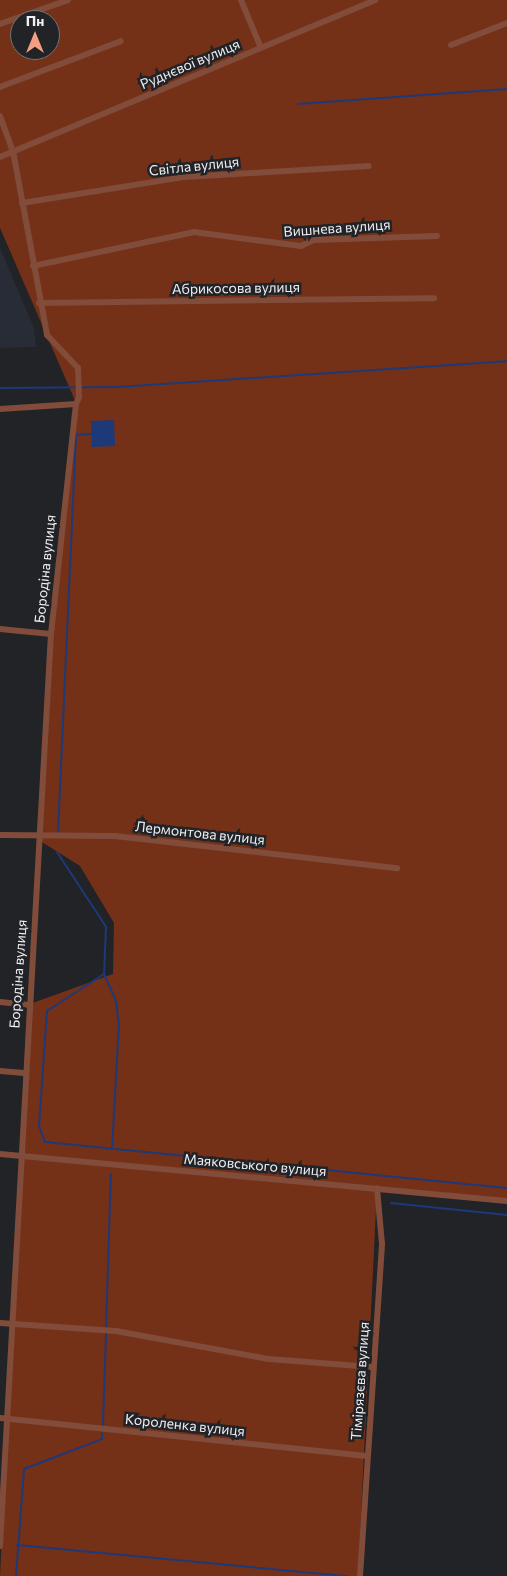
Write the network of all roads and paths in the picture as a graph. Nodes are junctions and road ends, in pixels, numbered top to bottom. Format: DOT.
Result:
graph roads {
  1 [pos="68,0"];
  2 [pos="242,0"];
  3 [pos="376,0"];
  4 [pos="507,23"];
  5 [pos="0,24"];
  6 [pos="121,41"];
  7 [pos="451,45"];
  8 [pos="261,48"];
  9 [pos="0,87"];
  10 [pos="0,116"];
  11 [pos="14,151"];
  12 [pos="0,157"];
  13 [pos="369,166"];
  14 [pos="22,203"];
  15 [pos="437,236"];
  16 [pos="33,266"];
  17 [pos="434,298"];
  18 [pos="39,303"];
  19 [pos="77,401"];
  20 [pos="0,409"];
  21 [pos="0,629"];
  22 [pos="51,634"];
  23 [pos="0,835"];
  24 [pos="37,838"];
  25 [pos="397,868"];
  26 [pos="0,1002"];
  27 [pos="27,1005"];
  28 [pos="0,1071"];
  29 [pos="24,1073"];
  30 [pos="0,1154"];
  31 [pos="19,1156"];
  32 [pos="377,1188"];
  33 [pos="507,1201"];
  34 [pos="0,1323"];
  35 [pos="11,1325"];
  36 [pos="372,1367"];
  37 [pos="3,1419"];
  38 [pos="367,1456"];
  39 [pos="0,1539"];
  40 [pos="0,1546"];
  41 [pos="360,1576"];
  1 -- 5 [label="street"];
  2 -- 8 [label="street"];
  3 -- 8 [label="street, Руднєвої вулиця"];
  4 -- 7 [label="street"];
  6 -- 9 [label="street"];
  8 -- 11 [label="street, Руднєвої вулиця"];
  10 -- 11 [label="street"];
  11 -- 12 [label="street, Руднєвої вулиця"];
  11 -- 14 [label="street"];
  13 -- 14 [label="street, Світла вулиця"];
  14 -- 16 [label="street"];
  15 -- 16 [label="street, Вишнева вулиця"];
  16 -- 18 [label="street"];
  17 -- 18 [label="street, Абрикосова вулиця"];
  18 -- 19 [label="street"];
  19 -- 20 [label="street"];
  19 -- 22 [label="street, Бородіна вулиця"];
  21 -- 22 [label="street"];
  22 -- 24 [label="street, Бородіна вулиця"];
  23 -- 24 [label="street, Лермонтова вулиця"];
  24 -- 25 [label="street, Лермонтова вулиця"];
  24 -- 27 [label="street, Бородіна вулиця"];
  26 -- 27 [label="street"];
  27 -- 29 [label="street, Бородіна вулиця"];
  28 -- 29 [label="street"];
  29 -- 31 [label="street, Бородіна вулиця"];
  30 -- 31 [label="street, Маяковського вулиця"];
  31 -- 32 [label="street, Маяковського вулиця"];
  31 -- 35 [label="street, Бородіна вулиця"];
  32 -- 33 [label="street, Маяковського вулиця"];
  32 -- 36 [label="street, Тімірязєва вулиця"];
  34 -- 35 [label="street"];
  35 -- 36 [label="street"];
  35 -- 37 [label="street, Бородіна вулиця"];
  36 -- 38 [label="street, Тімірязєва вулиця"];
  37 -- 38 [label="street, Короленка вулиця"];
  37 -- 39 [label="street, Бородіна вулиця"];
  38 -- 41 [label="street, Тімірязєва вулиця"];
  39 -- 40 [label="street, Бородіна вулиця"];
}
